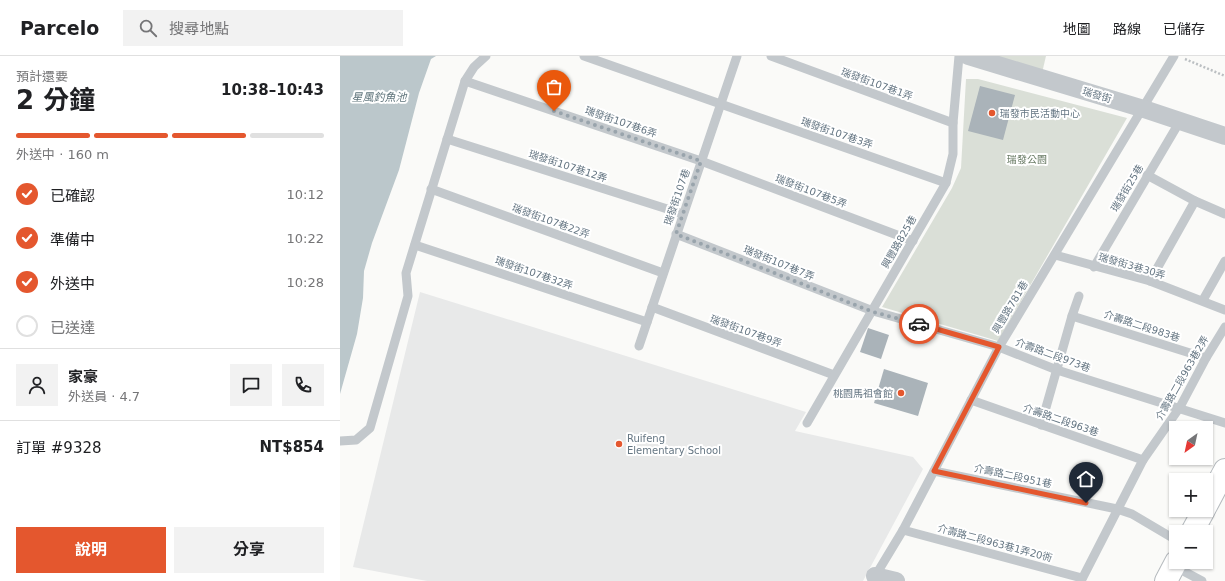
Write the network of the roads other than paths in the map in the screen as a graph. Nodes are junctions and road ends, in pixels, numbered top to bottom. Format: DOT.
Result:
graph roads {
  1 [pos="486,56"];
  2 [pos="584,56"];
  3 [pos="737,56"];
  4 [pos="771,56"];
  5 [pos="959,56"];
  6 [pos="968,56"];
  7 [pos="1174,56"];
  8 [pos="465,81"];
  9 [pos="721,103"];
  10 [pos="1144,109"];
  11 [pos="1180,121"];
  12 [pos="952,123"];
  13 [pos="1225,136"];
  14 [pos="447,139"];
  15 [pos="701,161"];
  16 [pos="1147,176"];
  17 [pos="946,183"];
  18 [pos="431,189"];
  19 [pos="1195,201"];
  20 [pos="683,214"];
  21 [pos="1225,214"];
  22 [pos="676,234"];
  23 [pos="912,241"];
  24 [pos="415,245"];
  25 [pos="1055,255"];
  26 [pos="1225,261"];
  27 [pos="1094,267"];
  28 [pos="663,273"];
  29 [pos="1150,281"];
  30 [pos="1079,296"];
  31 [pos="1203,300"];
  32 [pos="652,307"];
  33 [pos="1225,310"];
  34 [pos="873,312"];
  35 [pos="1072,316"];
  36 [pos="647,322"];
  37 [pos="1225,327"];
  38 [pos="639,346"];
  39 [pos="999,347"];
  40 [pos="1206,358"];
  41 [pos="1057,370"];
  42 [pos="834,375"];
  43 [pos="971,400"];
  44 [pos="1180,408"];
  45 [pos="807,423"];
  46 [pos="1225,423"];
  47 [pos="1041,425"];
  48 [pos="340,441"];
  49 [pos="1144,460"];
  50 [pos="1225,470"];
  51 [pos="934,471"];
  52 [pos="1213,493"];
  53 [pos="1117,509"];
  54 [pos="903,530"];
  55 [pos="1169,536"];
  56 [pos="1172,570"];
  57 [pos="874,578"];
  58 [pos="1081,580"];
  59 [pos="896,581"];
  60 [pos="1202,581"];
  1 -- 8 [label="lane"];
  2 -- 9 [label="lane, 瑞發街107巷3弄"];
  3 -- 9 [label="lane, 瑞發街107巷"];
  4 -- 12 [label="lane, 瑞發街107巷1弄"];
  5 -- 12 [label="lane, 興豐路825巷"];
  6 -- 10 [label="street, 瑞發街"];
  7 -- 10 [label="lane, 興豐路781巷"];
  8 -- 14 [label="lane"];
  8 -- 15 [label="lane, 瑞發街107巷6弄"];
  9 -- 15 [label="lane, 瑞發街107巷"];
  9 -- 17 [label="lane, 瑞發街107巷3弄"];
  10 -- 11 [label="street, 瑞發街"];
  10 -- 25 [label="lane, 興豐路781巷"];
  11 -- 13 [label="street, 瑞發街"];
  11 -- 16 [label="lane, 瑞發街25巷"];
  12 -- 17 [label="lane, 興豐路825巷"];
  14 -- 18 [label="lane"];
  14 -- 20 [label="lane, 瑞發街107巷12弄"];
  15 -- 20 [label="lane, 瑞發街107巷"];
  15 -- 23 [label="lane, 瑞發街107巷5弄"];
  16 -- 19 [label="lane"];
  16 -- 27 [label="lane, 瑞發街25巷"];
  17 -- 23 [label="lane, 興豐路825巷"];
  18 -- 24 [label="lane"];
  18 -- 28 [label="lane, 瑞發街107巷22弄"];
  19 -- 21 [label="lane"];
  19 -- 29 [label="lane"];
  20 -- 22 [label="lane, 瑞發街107巷"];
  22 -- 28 [label="lane, 瑞發街107巷"];
  22 -- 34 [label="lane, 瑞發街107巷7弄"];
  23 -- 34 [label="lane, 興豐路825巷"];
  24 -- 36 [label="lane, 瑞發街107巷32弄"];
  24 -- 48 [label="lane"];
  25 -- 27 [label="lane, 瑞發街3巷30弄"];
  25 -- 39 [label="lane, 興豐路781巷"];
  26 -- 31 [label="lane"];
  27 -- 29 [label="lane, 瑞發街3巷30弄"];
  28 -- 32 [label="lane, 瑞發街107巷"];
  29 -- 31 [label="lane, 瑞發街3巷30弄"];
  30 -- 35 [label="lane"];
  31 -- 33 [label="lane"];
  32 -- 36 [label="lane, 瑞發街107巷"];
  32 -- 42 [label="lane, 瑞發街107巷9弄"];
  34 -- 39 [label="lane, 介壽路二段973巷"];
  34 -- 42 [label="lane, 興豐路825巷"];
  35 -- 40 [label="lane, 介壽路二段983巷"];
  35 -- 41 [label="lane"];
  36 -- 38 [label="lane, 瑞發街107巷"];
  37 -- 40 [label="lane, 介壽路二段963巷2弄"];
  39 -- 41 [label="lane, 介壽路二段973巷"];
  39 -- 43 [label="lane, 興豐路781巷"];
  40 -- 44 [label="lane, 介壽路二段963巷2弄"];
  41 -- 44 [label="lane, 介壽路二段973巷"];
  41 -- 47 [label="lane"];
  42 -- 45 [label="lane, 興豐路825巷"];
  43 -- 47 [label="lane, 介壽路二段963巷"];
  43 -- 51 [label="lane, 興豐路781巷"];
  44 -- 46 [label="lane, 介壽路二段973巷"];
  44 -- 49 [label="lane, 介壽路二段963巷2弄"];
  47 -- 49 [label="lane, 介壽路二段963巷"];
  49 -- 53 [label="lane, 介壽路二段963巷2弄"];
  50 -- 52 [label="main road"];
  51 -- 53 [label="lane, 介壽路二段951巷"];
  51 -- 54 [label="lane, 興豐路781巷"];
  53 -- 55 [label="lane, 介壽路二段951巷"];
  53 -- 58 [label="lane, 介壽路二段963巷2弄"];
  54 -- 57 [label="lane, 興豐路781巷"];
  54 -- 58 [label="lane, 介壽路二段963巷1弄20衖"];
  56 -- 60 [label="lane"];
  57 -- 59 [label="street"];
}
